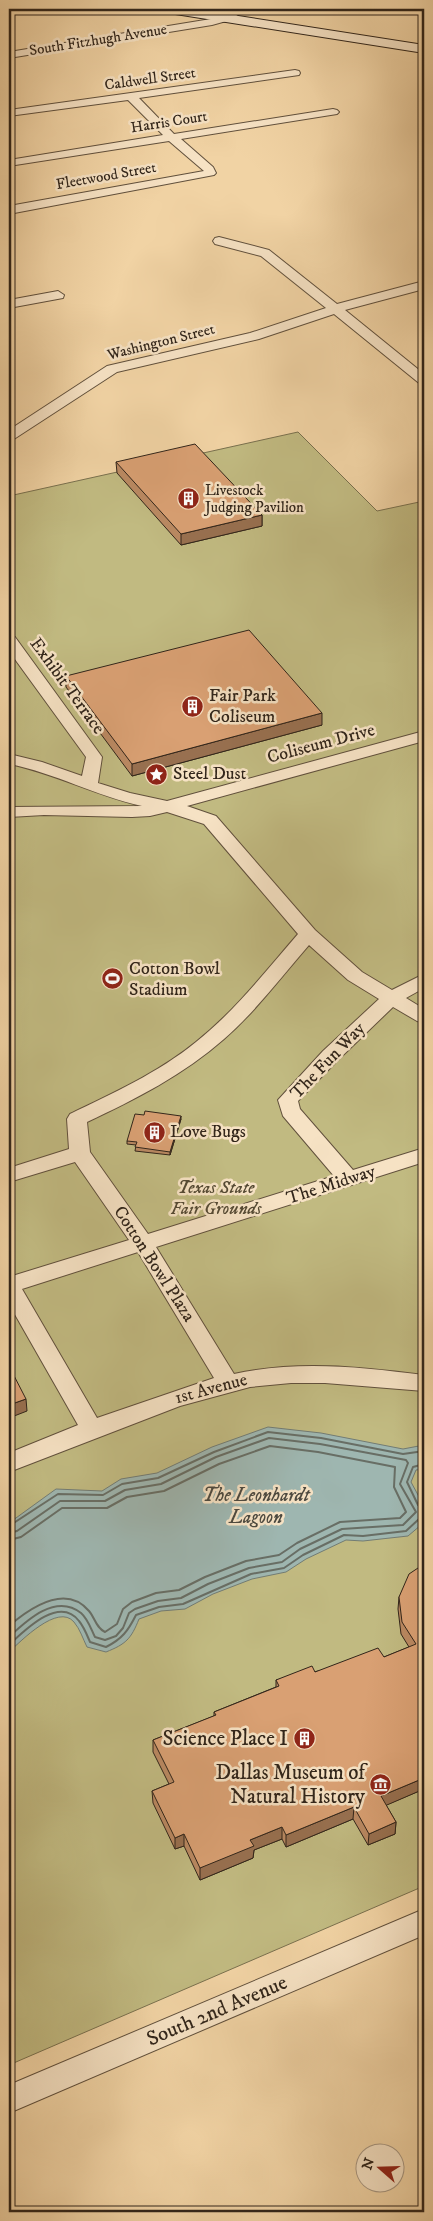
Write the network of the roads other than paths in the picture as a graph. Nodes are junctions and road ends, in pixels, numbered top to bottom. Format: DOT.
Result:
graph roads {
  1 [pos="169,9"];
  2 [pos="230,12"];
  3 [pos="424,42"];
  4 [pos="424,49"];
  5 [pos="9,55"];
  6 [pos="295,73"];
  7 [pos="131,96"];
  8 [pos="333,112"];
  9 [pos="9,113"];
  10 [pos="171,137"];
  11 [pos="9,163"];
  12 [pos="9,210"];
  13 [pos="219,241"];
  14 [pos="424,285"];
  15 [pos="58,295"];
  16 [pos="9,304"];
  17 [pos="336,310"];
  18 [pos="424,380"];
  19 [pos="11,432"];
  20 [pos="9,640"];
  21 [pos="424,736"];
  22 [pos="9,759"];
  23 [pos="89,785"];
  24 [pos="170,806"];
  25 [pos="9,812"];
  26 [pos="308,934"];
  27 [pos="424,980"];
  28 [pos="391,998"];
  29 [pos="424,1017"];
  30 [pos="80,1153"];
  31 [pos="424,1155"];
  32 [pos="9,1175"];
  33 [pos="350,1179"];
  34 [pos="143,1243"];
  35 [pos="9,1285"];
  36 [pos="225,1377"];
  37 [pos="424,1383"];
  38 [pos="92,1429"];
  39 [pos="9,1463"];
  40 [pos="424,1922"];
  41 [pos="9,2099"];
  1 -- 2 [label="main road"];
  2 -- 3 [label="main road, South Fitzhugh Avenue"];
  2 -- 4 [label="main road, South Fitzhugh Avenue"];
  2 -- 5 [label="street, South Fitzhugh Avenue"];
  6 -- 7 [label="street, Caldwell Street"];
  7 -- 9 [label="street, Caldwell Street"];
  7 -- 10 [label="street"];
  8 -- 10 [label="street, Harris Court"];
  10 -- 11 [label="street, Harris Court"];
  10 -- 12 [label="street, Fleetwood Street"];
  13 -- 17 [label="street"];
  14 -- 17 [label="street, Washington Street"];
  15 -- 16 [label="street"];
  17 -- 18 [label="street"];
  17 -- 19 [label="street, Washington Street"];
  20 -- 23 [label="street, Exhibit Terrace"];
  21 -- 24 [label="street, Coliseum Drive"];
  22 -- 23 [label="street"];
  23 -- 24 [label="street"];
  24 -- 25 [label="street, Coliseum Drive"];
  24 -- 26 [label="street"];
  26 -- 28 [label="street"];
  26 -- 30 [label="street"];
  27 -- 28 [label="street, The Fun Way"];
  28 -- 29 [label="street"];
  28 -- 33 [label="street, The Fun Way"];
  30 -- 32 [label="street"];
  30 -- 34 [label="street, Cotton Bowl Plaza"];
  31 -- 33 [label="street, The Midway"];
  33 -- 34 [label="street, The Midway"];
  34 -- 35 [label="street, The Midway"];
  34 -- 36 [label="street, Cotton Bowl Plaza"];
  35 -- 38 [label="street"];
  37 -- 38 [label="street, 1st Avenue"];
  38 -- 39 [label="street, 1st Avenue"];
  40 -- 41 [label="street, South 2nd Avenue"];
}
